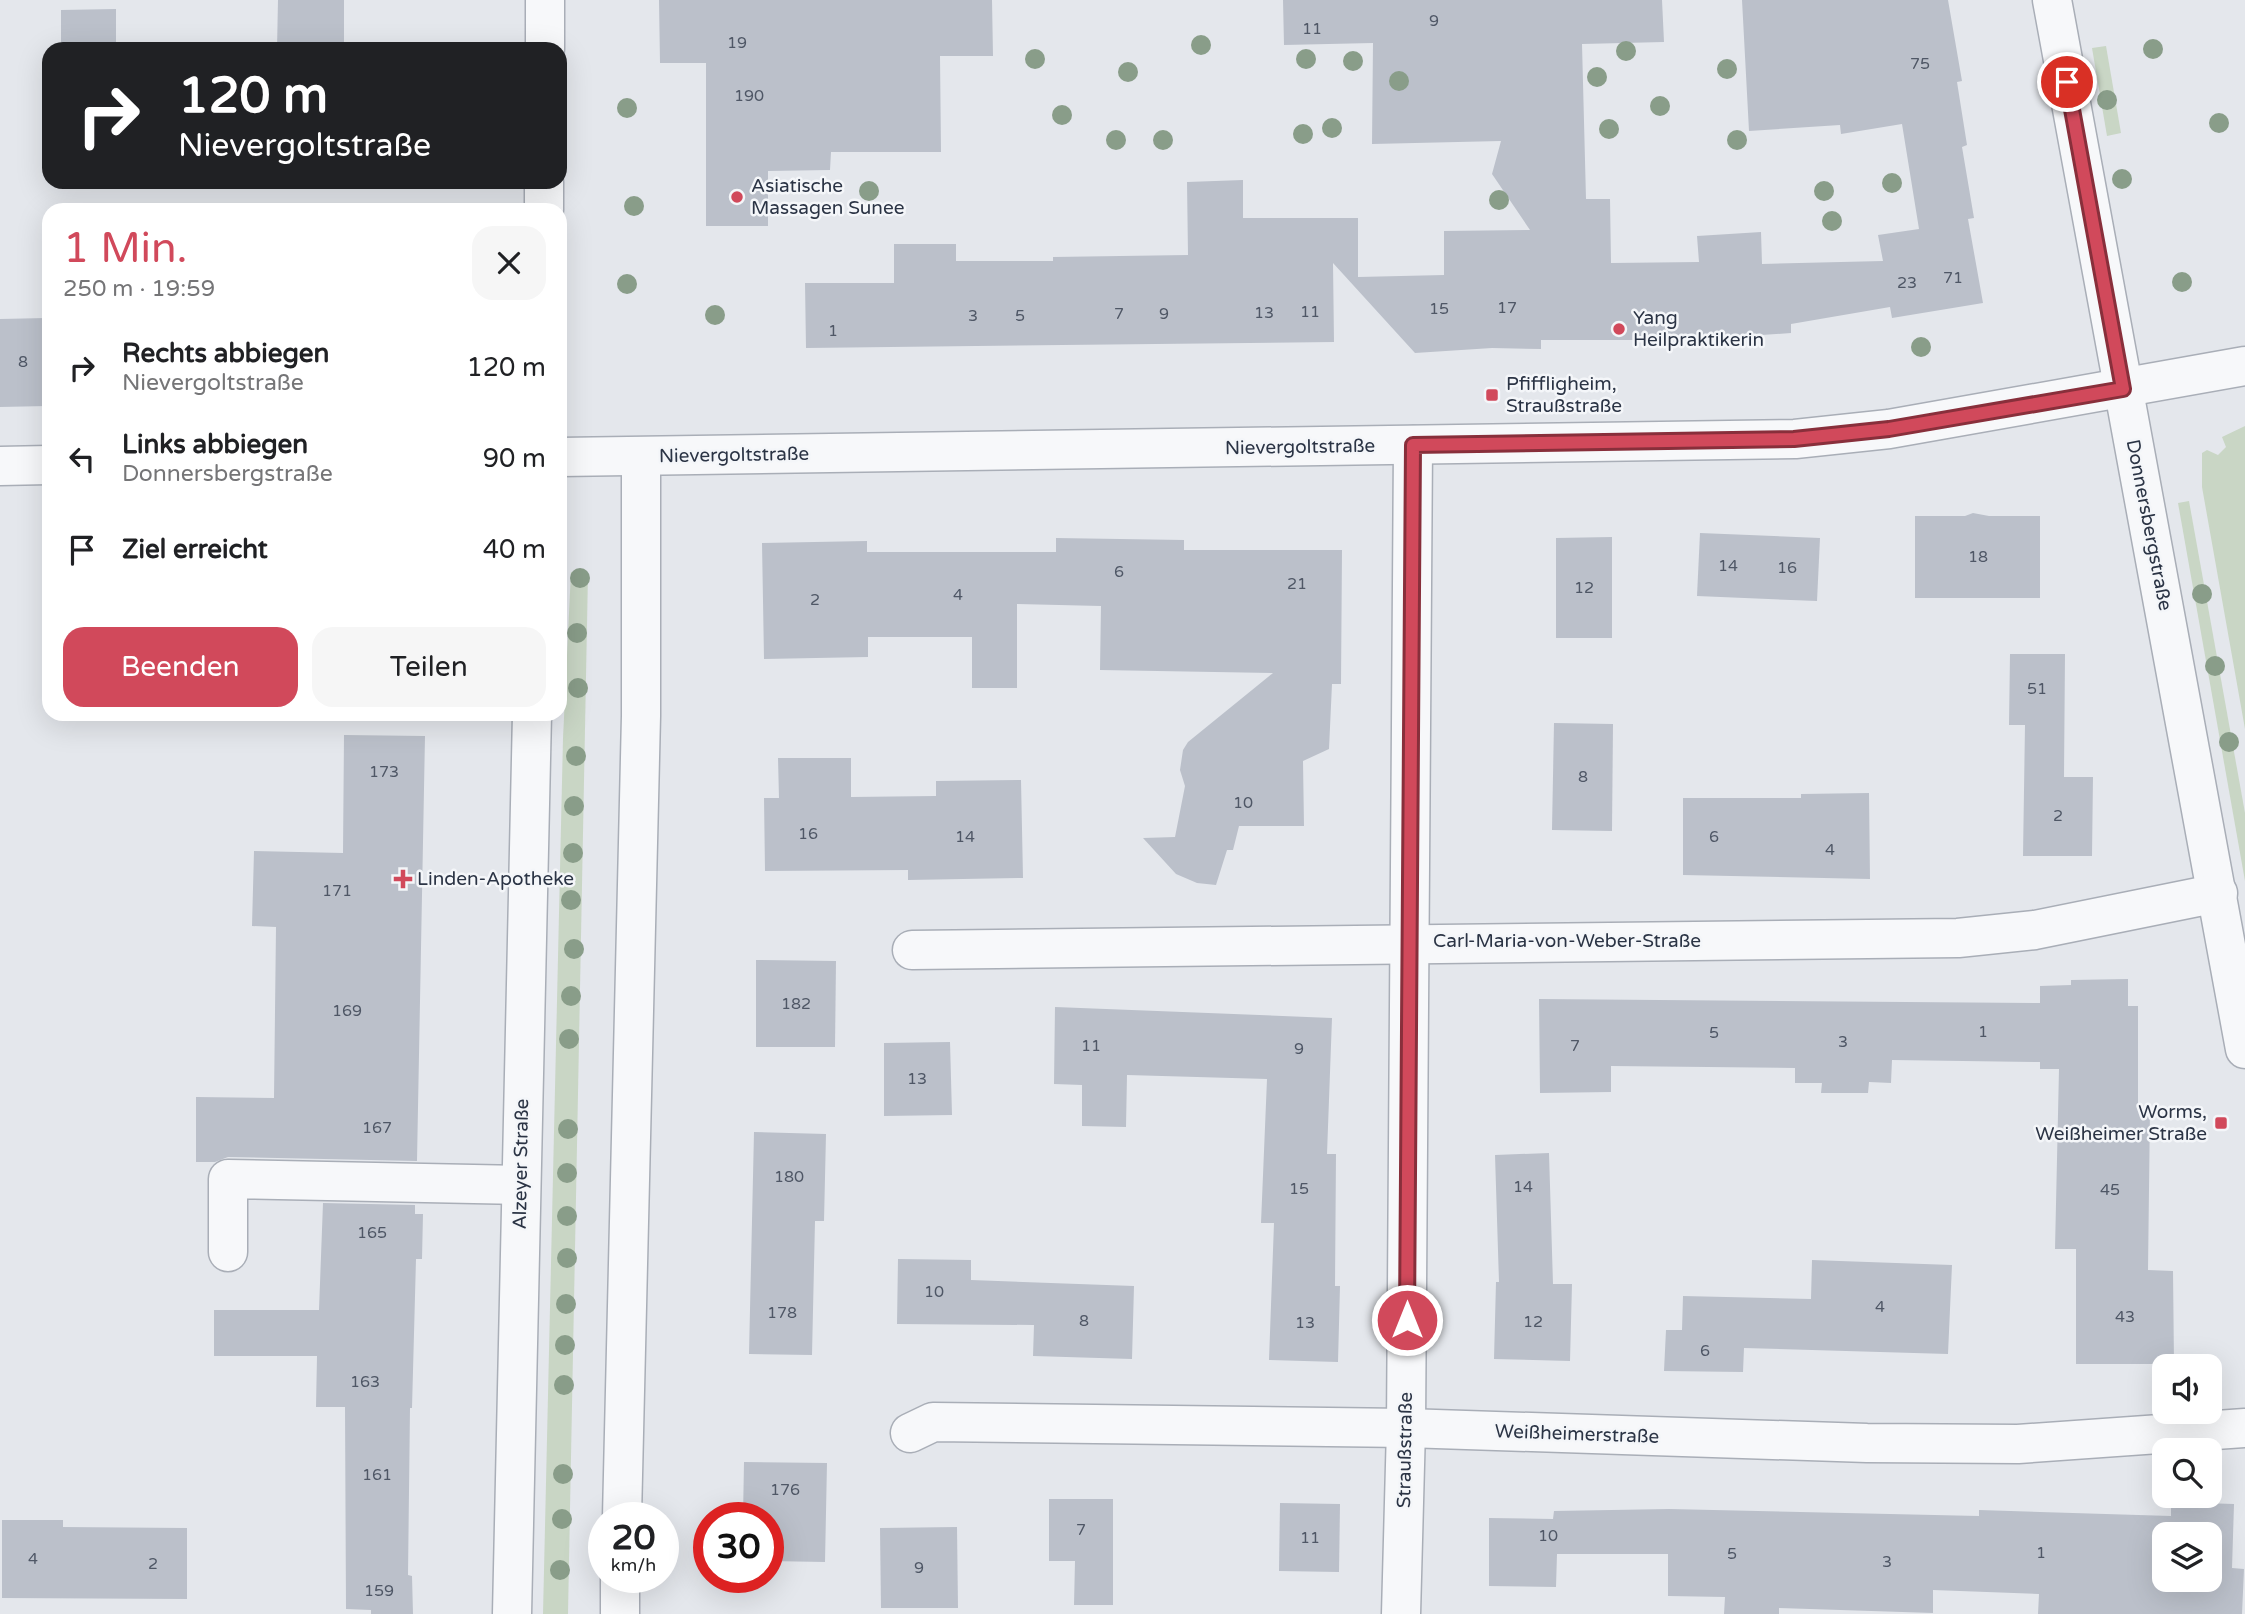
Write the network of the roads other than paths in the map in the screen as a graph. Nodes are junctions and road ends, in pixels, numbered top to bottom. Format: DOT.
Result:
graph roads {
  1 [pos="545,0"];
  2 [pos="2052,0"];
  3 [pos="545,42"];
  4 [pos="2245,366"];
  5 [pos="2123,389"];
  6 [pos="1413,445"];
  7 [pos="567,457"];
  8 [pos="641,457"];
  9 [pos="42,465"];
  10 [pos="0,466"];
  11 [pos="532,721"];
  12 [pos="2218,894"];
  13 [pos="1409,942"];
  14 [pos="912,950"];
  15 [pos="2245,1049"];
  16 [pos="520,1185"];
  17 [pos="228,1252"];
  18 [pos="1406,1428"];
  19 [pos="2245,1428"];
  20 [pos="910,1433"];
  21 [pos="622,1502"];
  22 [pos="621,1593"];
  23 [pos="512,1614"];
  24 [pos="620,1614"];
  25 [pos="1401,1614"];
  1 -- 3 [label="street"];
  2 -- 5 [label="street, Donnersbergstraße"];
  4 -- 5 [label="street, Nievergoltstraße"];
  5 -- 6 [label="street, Nievergoltstraße"];
  5 -- 12 [label="street, Donnersbergstraße"];
  6 -- 8 [label="street, Nievergoltstraße"];
  6 -- 13 [label="street, Straußstraße"];
  7 -- 8 [label="street, Nievergoltstraße"];
  8 -- 21 [label="street"];
  9 -- 10 [label="street"];
  11 -- 16 [label="street, Alzeyer Straße"];
  12 -- 13 [label="street, Carl-Maria-von-Weber-Straße"];
  12 -- 15 [label="street, Donnersbergstraße"];
  13 -- 14 [label="street, Carl-Maria-von-Weber-Straße"];
  13 -- 18 [label="street, Straußstraße"];
  16 -- 17 [label="street"];
  16 -- 23 [label="street, Alzeyer Straße"];
  18 -- 19 [label="street, Weißheimerstraße"];
  18 -- 20 [label="street, Weißheimerstraße"];
  18 -- 25 [label="street, Straußstraße"];
  22 -- 24 [label="street"];
}
